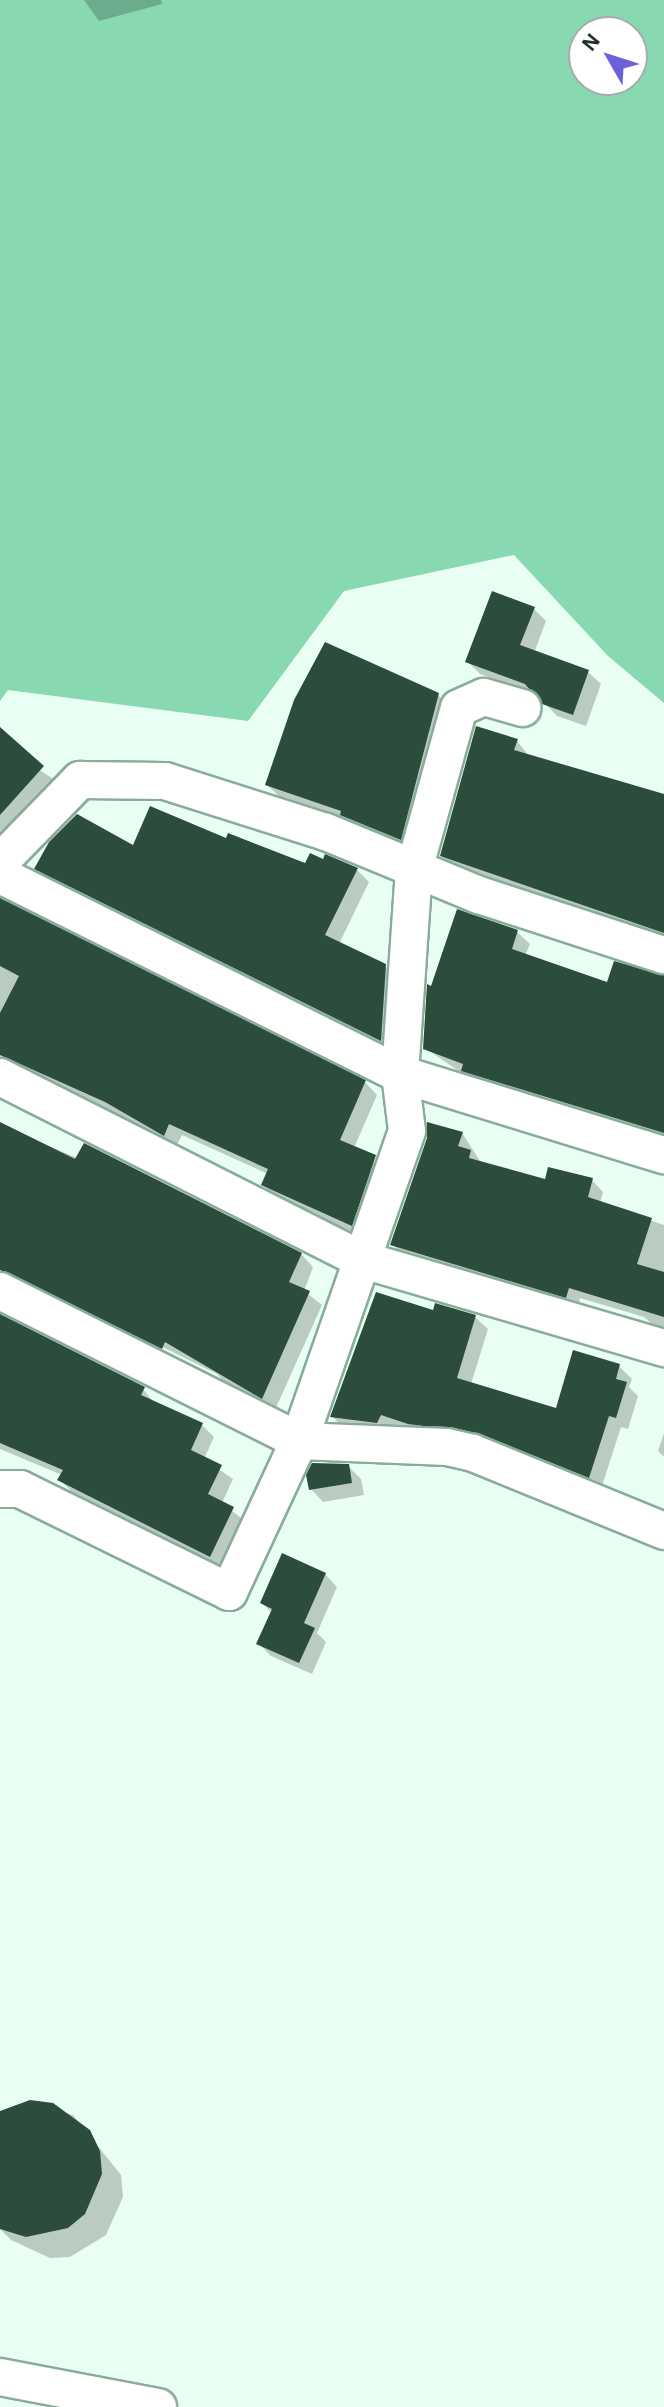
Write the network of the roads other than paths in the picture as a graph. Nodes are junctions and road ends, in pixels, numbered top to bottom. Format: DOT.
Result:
graph roads {
  1 [pos="522,708"];
  2 [pos="0,862"];
  3 [pos="414,870"];
  4 [pos="0,875"];
  5 [pos="664,955"];
  6 [pos="400,1074"];
  7 [pos="0,1077"];
  8 [pos="664,1155"];
  9 [pos="363,1260"];
  10 [pos="0,1291"];
  11 [pos="664,1348"];
  12 [pos="299,1441"];
  13 [pos="0,1489"];
  14 [pos="664,1531"];
  15 [pos="0,2377"];
  16 [pos="111,2395"];
  17 [pos="77,2407"];
  18 [pos="158,2407"];
  1 -- 3 [label="street"];
  2 -- 3 [label="street"];
  3 -- 5 [label="street"];
  3 -- 6 [label="street"];
  4 -- 6 [label="street"];
  6 -- 8 [label="street"];
  6 -- 9 [label="street"];
  7 -- 9 [label="street"];
  9 -- 11 [label="street"];
  9 -- 12 [label="street"];
  10 -- 12 [label="street"];
  12 -- 13 [label="street"];
  12 -- 14 [label="street"];
  15 -- 16 [label="street"];
  16 -- 17 [label="street"];
  16 -- 18 [label="street"];
}
